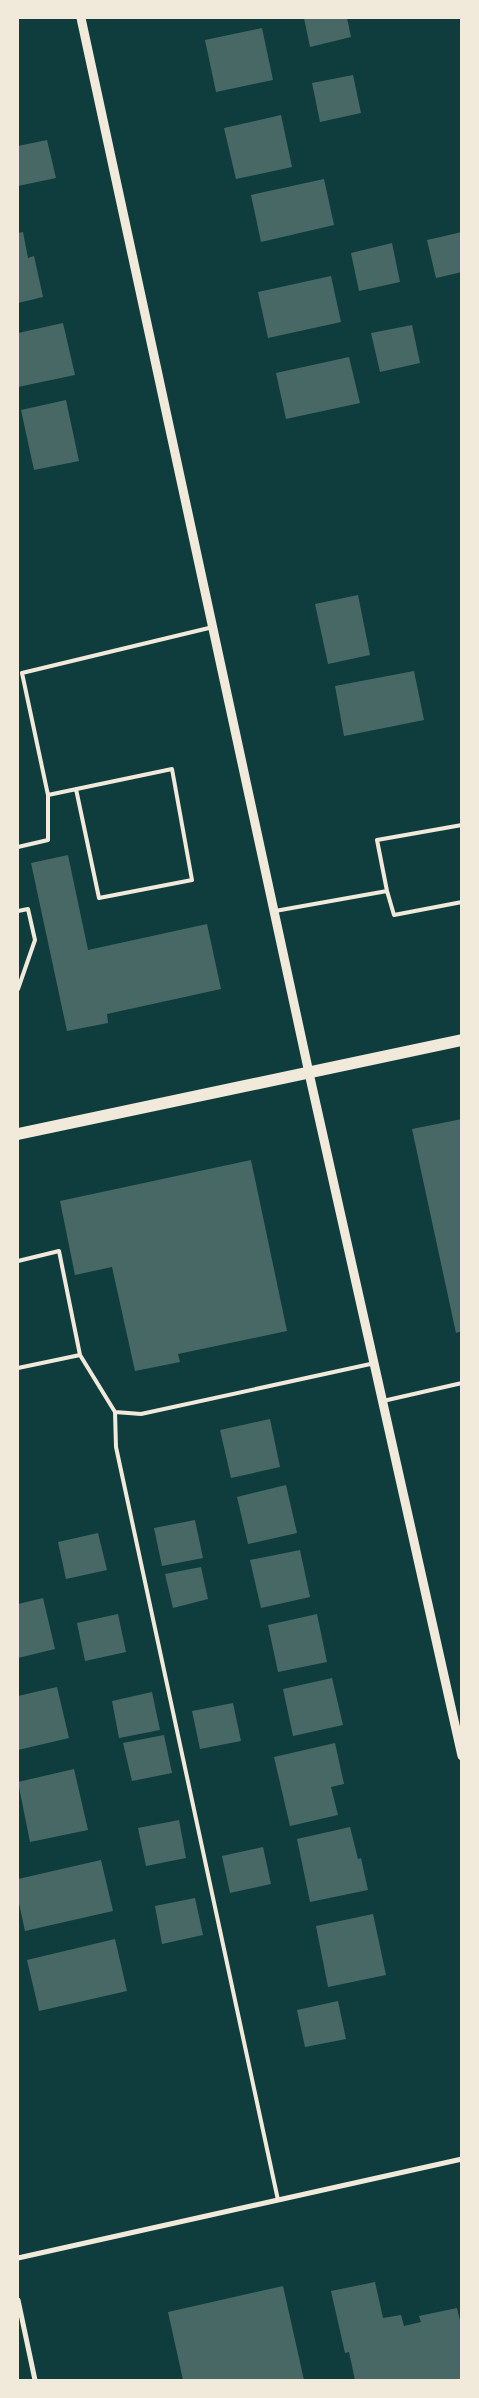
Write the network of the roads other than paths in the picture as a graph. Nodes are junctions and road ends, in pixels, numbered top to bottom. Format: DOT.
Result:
graph roads {
  1 [pos="81,18"];
  2 [pos="213,627"];
  3 [pos="76,789"];
  4 [pos="48,795"];
  5 [pos="462,825"];
  6 [pos="18,847"];
  7 [pos="387,891"];
  8 [pos="462,902"];
  9 [pos="18,911"];
  10 [pos="275,911"];
  11 [pos="18,989"];
  12 [pos="462,1040"];
  13 [pos="309,1073"];
  14 [pos="18,1134"];
  15 [pos="18,1261"];
  16 [pos="80,1355"];
  17 [pos="375,1363"];
  18 [pos="18,1368"];
  19 [pos="462,1383"];
  20 [pos="383,1401"];
  21 [pos="115,1412"];
  22 [pos="462,1756"];
  23 [pos="462,2159"];
  24 [pos="278,2200"];
  25 [pos="18,2258"];
  26 [pos="18,2300"];
  27 [pos="35,2380"];
  1 -- 2 [label="street"];
  2 -- 4 [label="lane"];
  2 -- 10 [label="street"];
  3 -- 3 [label="lane"];
  3 -- 4 [label="lane"];
  4 -- 6 [label="lane"];
  5 -- 7 [label="lane"];
  7 -- 8 [label="lane"];
  7 -- 10 [label="lane"];
  9 -- 11 [label="lane"];
  10 -- 13 [label="street"];
  12 -- 13 [label="main road"];
  13 -- 14 [label="main road"];
  13 -- 17 [label="street"];
  15 -- 16 [label="lane"];
  16 -- 18 [label="lane"];
  16 -- 21 [label="lane"];
  17 -- 20 [label="street"];
  17 -- 21 [label="lane"];
  19 -- 20 [label="lane"];
  20 -- 22 [label="street"];
  21 -- 24 [label="lane"];
  23 -- 24 [label="street"];
  24 -- 25 [label="street"];
  26 -- 27 [label="street"];
}
